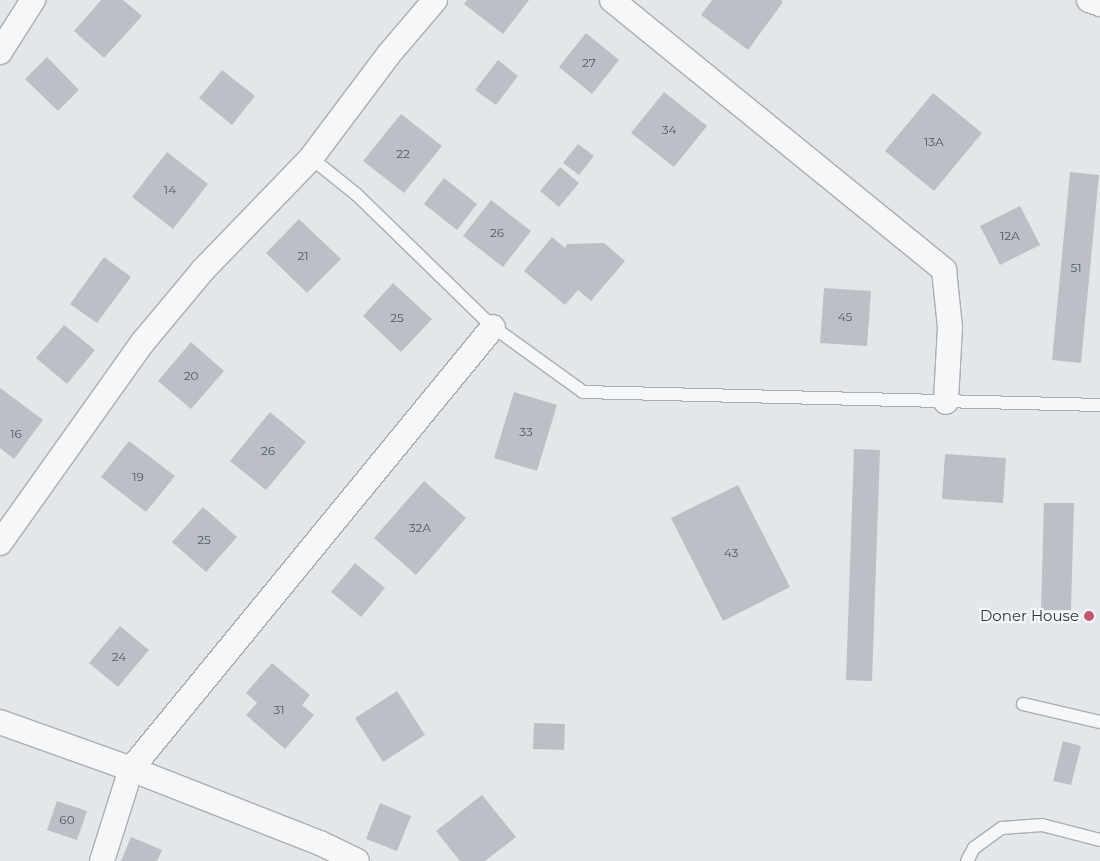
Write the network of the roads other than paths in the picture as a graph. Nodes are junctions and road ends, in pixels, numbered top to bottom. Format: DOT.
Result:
graph roads {
  1 [pos="33,0"];
  2 [pos="435,0"];
  3 [pos="612,0"];
  4 [pos="0,52"];
  5 [pos="311,158"];
  6 [pos="493,327"];
  7 [pos="946,402"];
  8 [pos="1100,405"];
  9 [pos="0,543"];
  10 [pos="1023,704"];
  11 [pos="0,722"];
  12 [pos="1100,722"];
  13 [pos="131,768"];
  14 [pos="1100,840"];
  15 [pos="316,852"];
  16 [pos="102,861"];
  17 [pos="357,861"];
  18 [pos="967,861"];
  1 -- 4 [label="street"];
  2 -- 5 [label="street"];
  3 -- 7 [label="street"];
  5 -- 6 [label="lane"];
  5 -- 9 [label="street"];
  6 -- 7 [label="lane"];
  6 -- 13 [label="street"];
  7 -- 8 [label="lane"];
  10 -- 12 [label="lane"];
  11 -- 13 [label="street"];
  13 -- 15 [label="street"];
  13 -- 16 [label="street"];
  14 -- 18 [label="lane"];
  15 -- 17 [label="street"];
}
